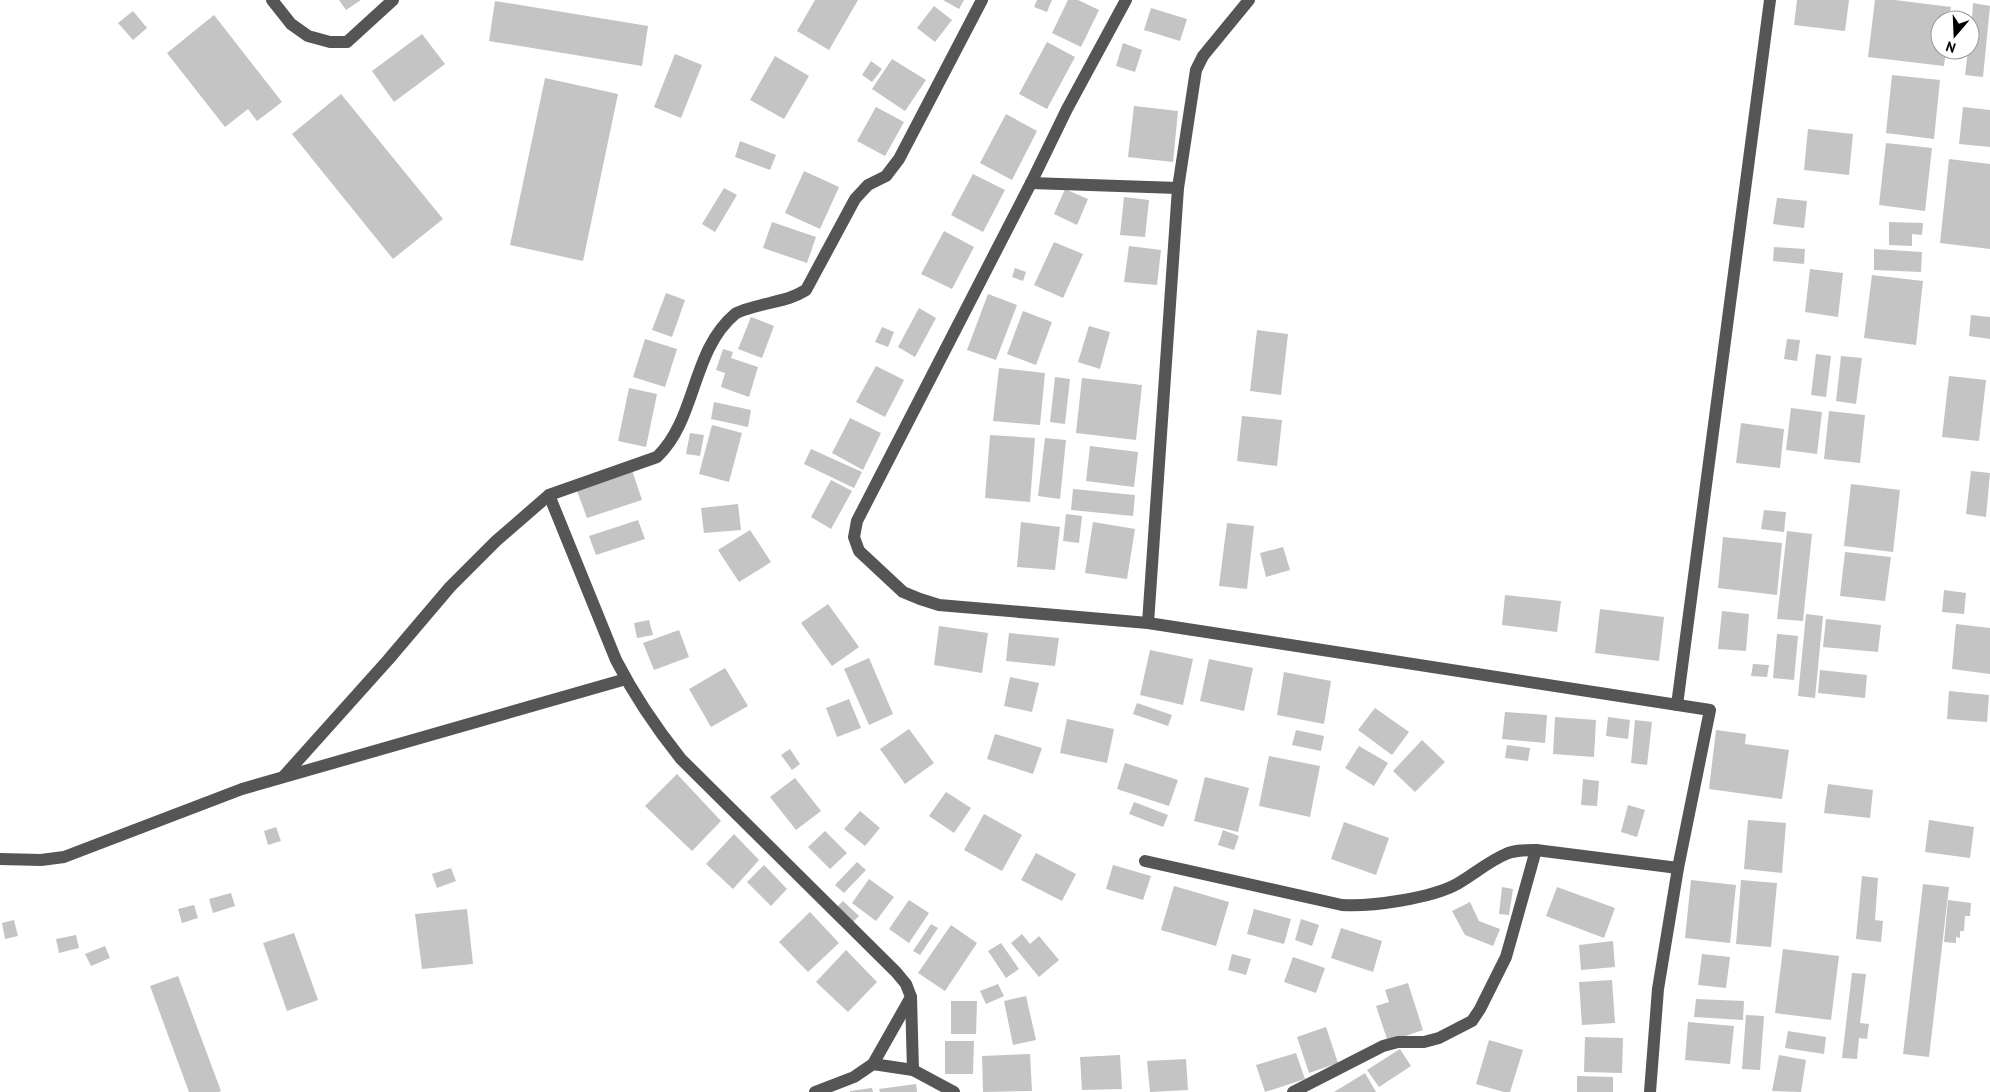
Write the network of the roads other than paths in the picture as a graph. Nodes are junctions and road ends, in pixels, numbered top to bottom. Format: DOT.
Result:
graph roads {
  1 [pos="272,0"];
  2 [pos="393,0"];
  3 [pos="982,0"];
  4 [pos="1126,0"];
  5 [pos="1249,0"];
  6 [pos="1770,0"];
  7 [pos="1031,184"];
  8 [pos="1178,188"];
  9 [pos="549,495"];
  10 [pos="1148,623"];
  11 [pos="626,679"];
  12 [pos="1677,705"];
  13 [pos="284,776"];
  14 [pos="1536,850"];
  15 [pos="0,859"];
  16 [pos="1144,861"];
  17 [pos="1678,868"];
  18 [pos="911,997"];
  19 [pos="873,1064"];
  20 [pos="913,1070"];
  21 [pos="815,1092"];
  22 [pos="954,1092"];
  23 [pos="1293,1092"];
  24 [pos="1650,1092"];
  1 -- 2 [label="street"];
  3 -- 9 [label="street"];
  4 -- 7 [label="street"];
  5 -- 8 [label="street"];
  6 -- 12 [label="street"];
  7 -- 8 [label="street"];
  7 -- 10 [label="street"];
  8 -- 10 [label="street"];
  9 -- 11 [label="street"];
  9 -- 13 [label="street"];
  10 -- 12 [label="street"];
  11 -- 13 [label="street"];
  11 -- 18 [label="street"];
  12 -- 17 [label="street"];
  13 -- 15 [label="street"];
  14 -- 16 [label="street"];
  14 -- 17 [label="street"];
  14 -- 23 [label="street"];
  17 -- 24 [label="street"];
  18 -- 19 [label="street"];
  18 -- 20 [label="street"];
  19 -- 20 [label="street"];
  19 -- 21 [label="street"];
  20 -- 22 [label="street"];
}
